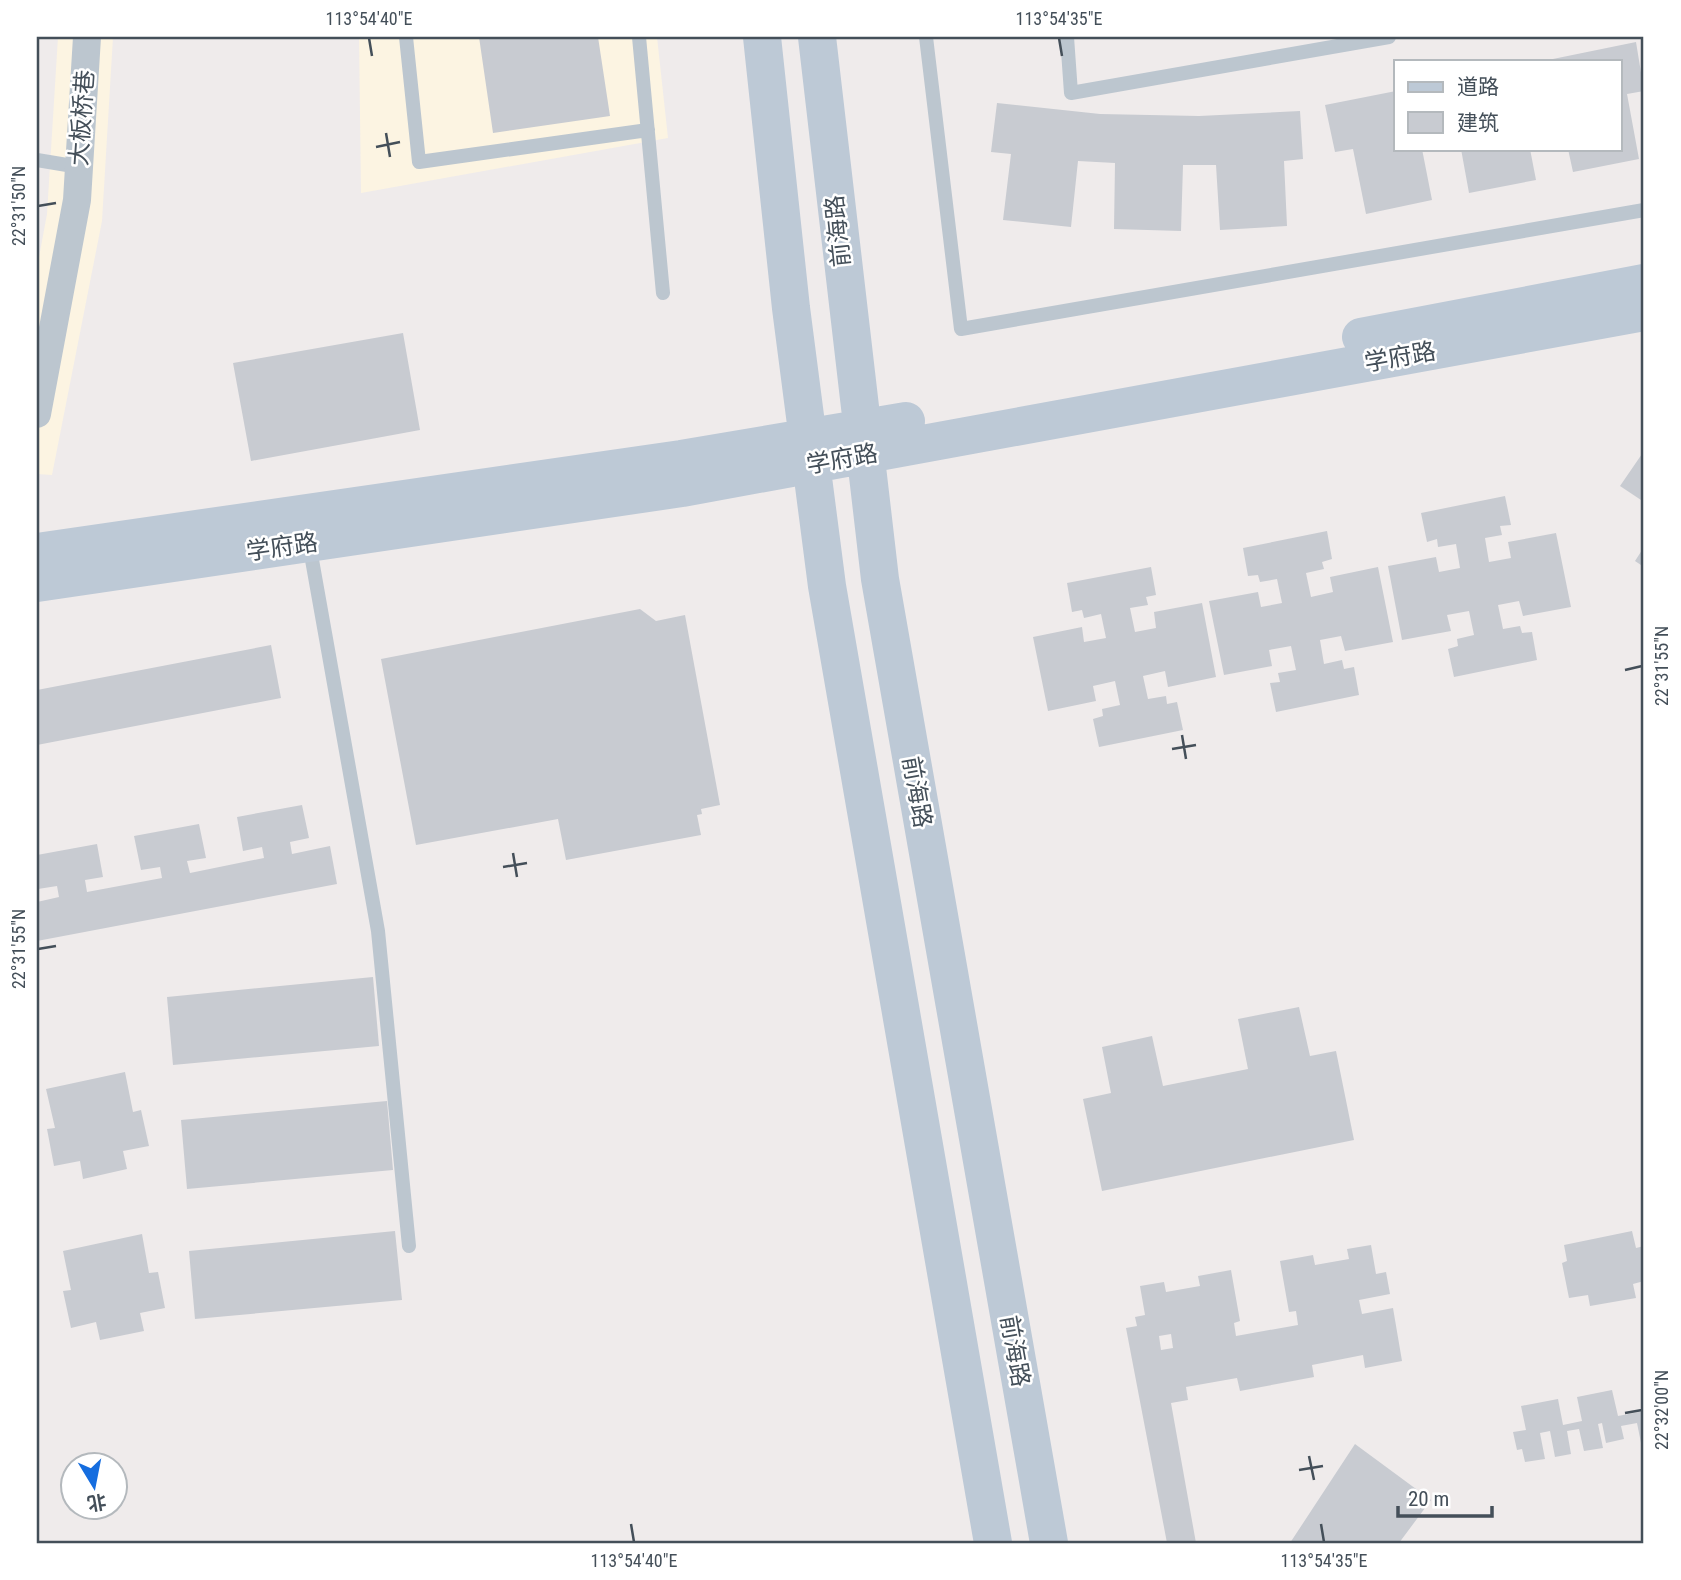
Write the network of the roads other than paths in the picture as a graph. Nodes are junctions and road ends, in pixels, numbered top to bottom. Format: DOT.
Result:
graph roads {
  1 [pos="87,37"];
  2 [pos="406,37"];
  3 [pos="639,37"];
  4 [pos="762,37"];
  5 [pos="817,37"];
  6 [pos="926,37"];
  7 [pos="1067,37"];
  8 [pos="1389,37"];
  9 [pos="648,130"];
  10 [pos="37,160"];
  11 [pos="79,167"];
  12 [pos="1644,210"];
  13 [pos="1644,283"];
  14 [pos="663,293"];
  15 [pos="1644,312"];
  16 [pos="37,414"];
  17 [pos="863,442"];
  18 [pos="810,451"];
  19 [pos="307,528"];
  20 [pos="37,552"];
  21 [pos="37,583"];
  22 [pos="409,1247"];
  23 [pos="993,1543"];
  24 [pos="1048,1543"];
  1 -- 11 [label="street, 大板桥巷"];
  2 -- 9 [label="lane"];
  3 -- 9 [label="lane"];
  4 -- 18 [label="main road"];
  5 -- 17 [label="main road, 前海路"];
  6 -- 12 [label="lane"];
  7 -- 8 [label="lane"];
  9 -- 14 [label="lane"];
  10 -- 11 [label="lane"];
  11 -- 16 [label="street, 大板桥巷"];
  13 -- 17 [label="main road, 学府路"];
  15 -- 17 [label="main road, 学府路"];
  17 -- 18 [label="main road, 学府路"];
  17 -- 24 [label="main road, 前海路"];
  18 -- 19 [label="main road, 学府路"];
  18 -- 23 [label="main road"];
  19 -- 20 [label="main road, 学府路"];
  19 -- 21 [label="main road, 学府路"];
  19 -- 22 [label="lane"];
}
